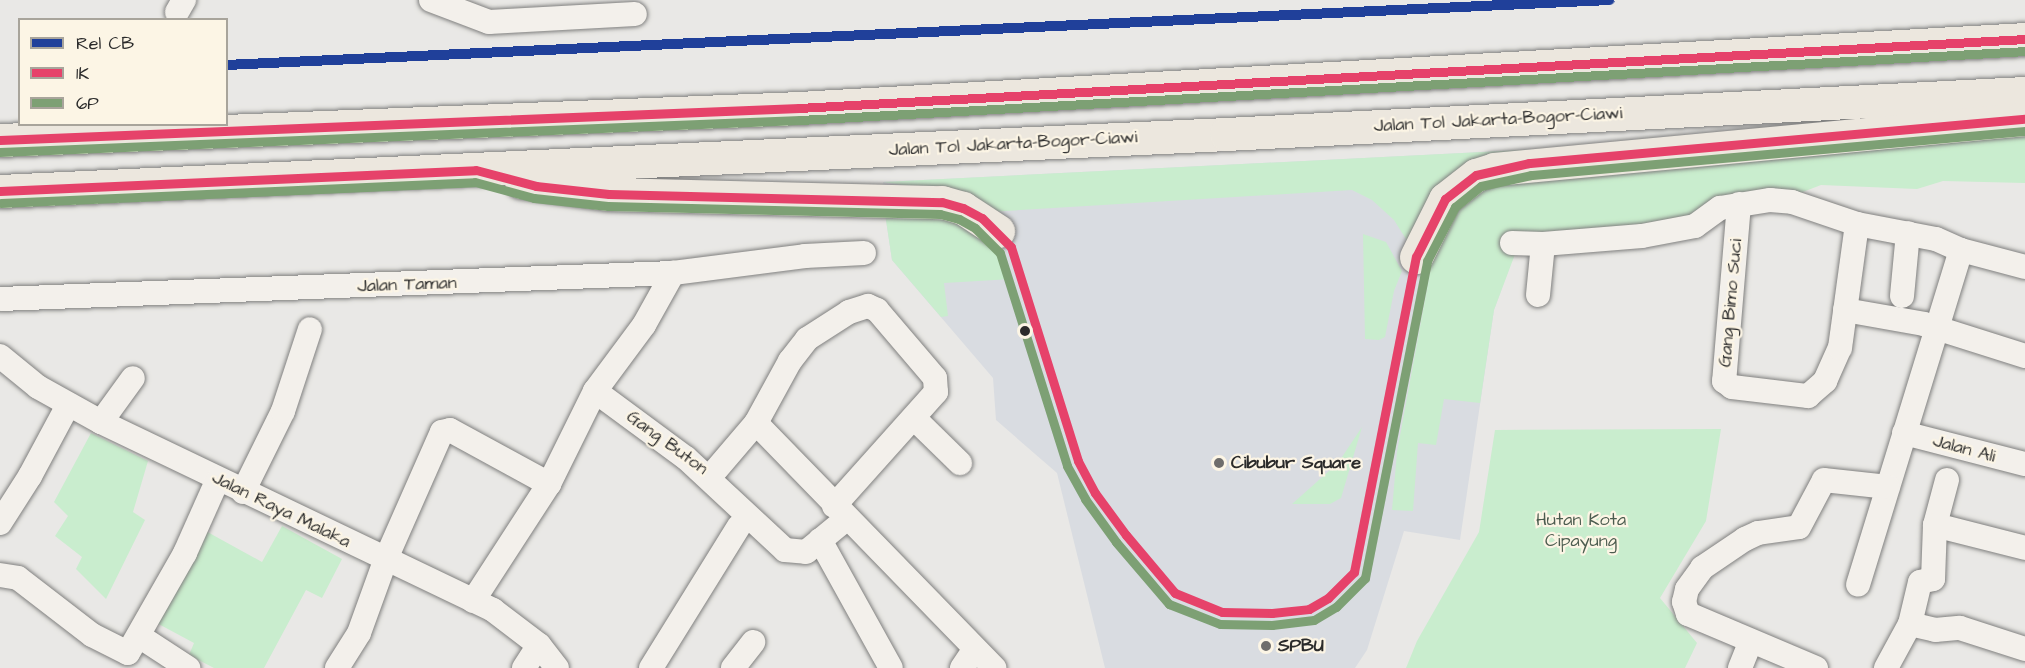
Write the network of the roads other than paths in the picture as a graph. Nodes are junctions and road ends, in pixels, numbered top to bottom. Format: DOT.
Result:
graph roads {
  1 [pos="431,0"];
  2 [pos="635,14"];
  3 [pos="2025,39"];
  4 [pos="2025,93"];
  5 [pos="2025,119"];
  6 [pos="0,140"];
  7 [pos="476,170"];
  8 [pos="0,191"];
  9 [pos="1739,204"];
  10 [pos="1857,224"];
  11 [pos="998,231"];
  12 [pos="1908,233"];
  13 [pos="1512,243"];
  14 [pos="1544,243"];
  15 [pos="1961,250"];
  16 [pos="864,253"];
  17 [pos="1416,257"];
  18 [pos="2025,267"];
  19 [pos="673,273"];
  20 [pos="1538,295"];
  21 [pos="1902,296"];
  22 [pos="0,299"];
  23 [pos="1845,310"];
  24 [pos="309,329"];
  25 [pos="1938,331"];
  26 [pos="0,356"];
  27 [pos="2025,356"];
  28 [pos="133,378"];
  29 [pos="595,391"];
  30 [pos="68,405"];
  31 [pos="915,419"];
  32 [pos="101,422"];
  33 [pos="756,423"];
  34 [pos="1904,433"];
  35 [pos="960,463"];
  36 [pos="2025,464"];
  37 [pos="709,478"];
  38 [pos="218,479"];
  39 [pos="1947,480"];
  40 [pos="549,484"];
  41 [pos="1888,487"];
  42 [pos="243,492"];
  43 [pos="840,512"];
  44 [pos="0,523"];
  45 [pos="1935,525"];
  46 [pos="740,526"];
  47 [pos="820,540"];
  48 [pos="2025,548"];
  49 [pos="385,561"];
  50 [pos="0,575"];
  51 [pos="1858,584"];
  52 [pos="473,601"];
  53 [pos="1910,624"];
  54 [pos="140,636"];
  55 [pos="1750,641"];
  56 [pos="753,642"];
  57 [pos="539,645"];
  58 [pos="2025,650"];
  59 [pos="968,659"];
  60 [pos="178,665"];
  61 [pos="337,668"];
  62 [pos="524,668"];
  63 [pos="557,668"];
  64 [pos="651,668"];
  65 [pos="733,668"];
  66 [pos="891,668"];
  67 [pos="994,668"];
  68 [pos="1740,668"];
  69 [pos="1816,668"];
  70 [pos="1886,668"];
  1 -- 2 [label="street"];
  3 -- 6 [label="highway"];
  4 -- 7 [label="highway, Jalan Tol Jakarta–Bogor–Ciawi"];
  5 -- 17 [label="highway"];
  7 -- 8 [label="highway, Jalan Tol Jakarta–Bogor–Ciawi"];
  7 -- 11 [label="highway"];
  9 -- 10 [label="street"];
  9 -- 14 [label="street"];
  9 -- 23 [label="street, Gang Bimo Suci"];
  10 -- 12 [label="street"];
  10 -- 23 [label="street, Gang Bimo Suci"];
  12 -- 15 [label="street"];
  12 -- 21 [label="street"];
  13 -- 14 [label="street"];
  14 -- 20 [label="street"];
  15 -- 18 [label="street"];
  15 -- 25 [label="street"];
  16 -- 19 [label="street, Jalan Taman"];
  19 -- 22 [label="street, Jalan Taman"];
  19 -- 29 [label="street"];
  23 -- 25 [label="street"];
  24 -- 42 [label="street"];
  25 -- 27 [label="street"];
  25 -- 34 [label="street"];
  26 -- 30 [label="street, Jalan Raya Malaka"];
  28 -- 32 [label="street"];
  29 -- 37 [label="street, Gang Buton"];
  29 -- 40 [label="street"];
  30 -- 32 [label="street, Jalan Raya Malaka"];
  30 -- 44 [label="street"];
  31 -- 33 [label="street, Gang Buton"];
  31 -- 35 [label="street"];
  31 -- 43 [label="street"];
  32 -- 38 [label="street, Jalan Raya Malaka"];
  33 -- 37 [label="street, Gang Buton"];
  33 -- 43 [label="street"];
  34 -- 36 [label="street, Jalan Ali"];
  34 -- 41 [label="street"];
  37 -- 47 [label="street"];
  38 -- 42 [label="street, Jalan Raya Malaka"];
  38 -- 54 [label="street"];
  39 -- 45 [label="street"];
  40 -- 49 [label="street"];
  40 -- 52 [label="street"];
  41 -- 51 [label="street"];
  41 -- 55 [label="street"];
  42 -- 49 [label="street, Jalan Raya Malaka"];
  43 -- 47 [label="street"];
  43 -- 59 [label="street"];
  45 -- 48 [label="street"];
  45 -- 53 [label="street"];
  46 -- 64 [label="street"];
  47 -- 66 [label="street"];
  49 -- 52 [label="street, Jalan Raya Malaka"];
  49 -- 61 [label="street"];
  50 -- 54 [label="street"];
  52 -- 57 [label="street, Jalan Raya Malaka"];
  53 -- 58 [label="street"];
  53 -- 70 [label="street"];
  54 -- 60 [label="street"];
  55 -- 68 [label="street"];
  55 -- 69 [label="street"];
  56 -- 65 [label="street"];
  57 -- 62 [label="street"];
  57 -- 63 [label="street, Jalan Raya Malaka"];
  59 -- 67 [label="street"];
}
